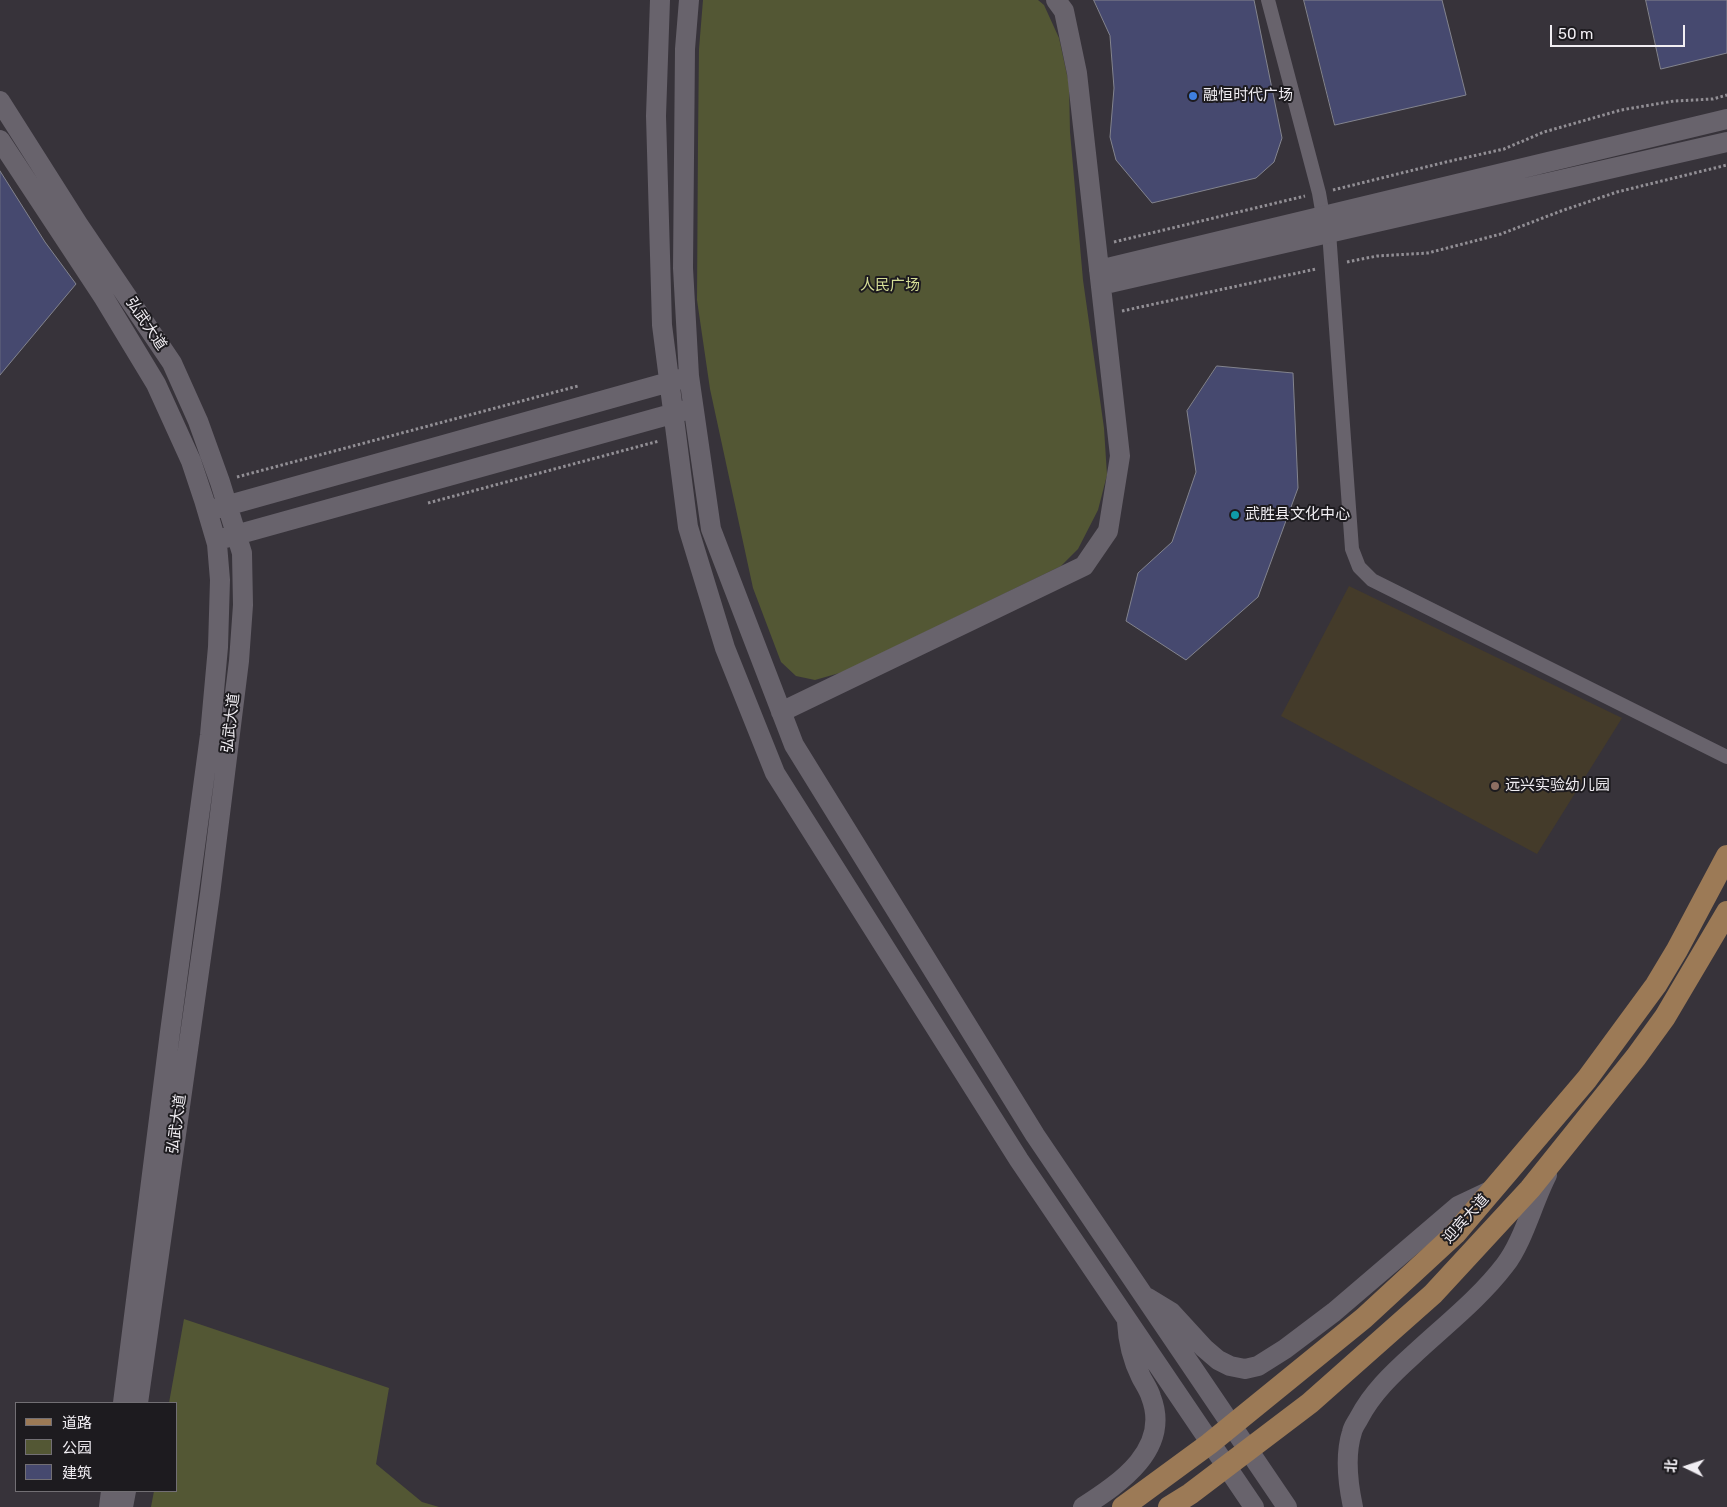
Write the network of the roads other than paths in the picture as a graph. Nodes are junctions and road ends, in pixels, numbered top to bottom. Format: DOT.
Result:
graph roads {
  1 [pos="660,0"];
  2 [pos="689,0"];
  3 [pos="1056,0"];
  4 [pos="1268,0"];
  5 [pos="0,101"];
  6 [pos="1727,119"];
  7 [pos="0,140"];
  8 [pos="1727,142"];
  9 [pos="1326,224"];
  10 [pos="1100,277"];
  11 [pos="690,376"];
  12 [pos="668,382"];
  13 [pos="695,408"];
  14 [pos="673,413"];
  15 [pos="228,505"];
  16 [pos="208,511"];
  17 [pos="237,534"];
  18 [pos="216,540"];
  19 [pos="781,712"];
  20 [pos="1727,757"];
  21 [pos="1727,856"];
  22 [pos="1727,912"];
  23 [pos="1555,1160"];
  24 [pos="1494,1189"];
  25 [pos="1142,1294"];
  26 [pos="1127,1320"];
  27 [pos="123,1402"];
  28 [pos="138,1402"];
  29 [pos="111,1492"];
  30 [pos="126,1492"];
  31 [pos="109,1507"];
  32 [pos="123,1507"];
  33 [pos="1083,1507"];
  34 [pos="1123,1507"];
  35 [pos="1169,1507"];
  36 [pos="1254,1507"];
  37 [pos="1287,1507"];
  38 [pos="1353,1507"];
  1 -- 12 [label="main road"];
  2 -- 11 [label="main road"];
  3 -- 10 [label="main road"];
  4 -- 9 [label="street"];
  5 -- 15 [label="main road, 弘武大道"];
  6 -- 9 [label="main road"];
  7 -- 16 [label="main road, 弘武大道"];
  8 -- 9 [label="main road"];
  9 -- 10 [label="main road"];
  9 -- 20 [label="street"];
  10 -- 19 [label="main road"];
  11 -- 12 [label="main road"];
  11 -- 13 [label="main road"];
  12 -- 14 [label="main road"];
  12 -- 15 [label="main road"];
  13 -- 14 [label="main road"];
  13 -- 19 [label="main road"];
  14 -- 17 [label="main road"];
  14 -- 26 [label="main road"];
  15 -- 16 [label="main road"];
  15 -- 17 [label="main road, 弘武大道"];
  16 -- 18 [label="main road, 弘武大道"];
  17 -- 18 [label="main road"];
  17 -- 28 [label="main road, 弘武大道"];
  18 -- 27 [label="main road, 弘武大道"];
  19 -- 25 [label="main road"];
  21 -- 24 [label="main road, 迎宾大道"];
  22 -- 23 [label="main road, 迎宾大道"];
  23 -- 35 [label="main road, 迎宾大道"];
  23 -- 38 [label="main road"];
  24 -- 25 [label="main road"];
  24 -- 34 [label="main road, 迎宾大道"];
  25 -- 37 [label="main road"];
  26 -- 33 [label="main road"];
  26 -- 36 [label="main road"];
  29 -- 31 [label="main road"];
  30 -- 32 [label="main road"];
}
